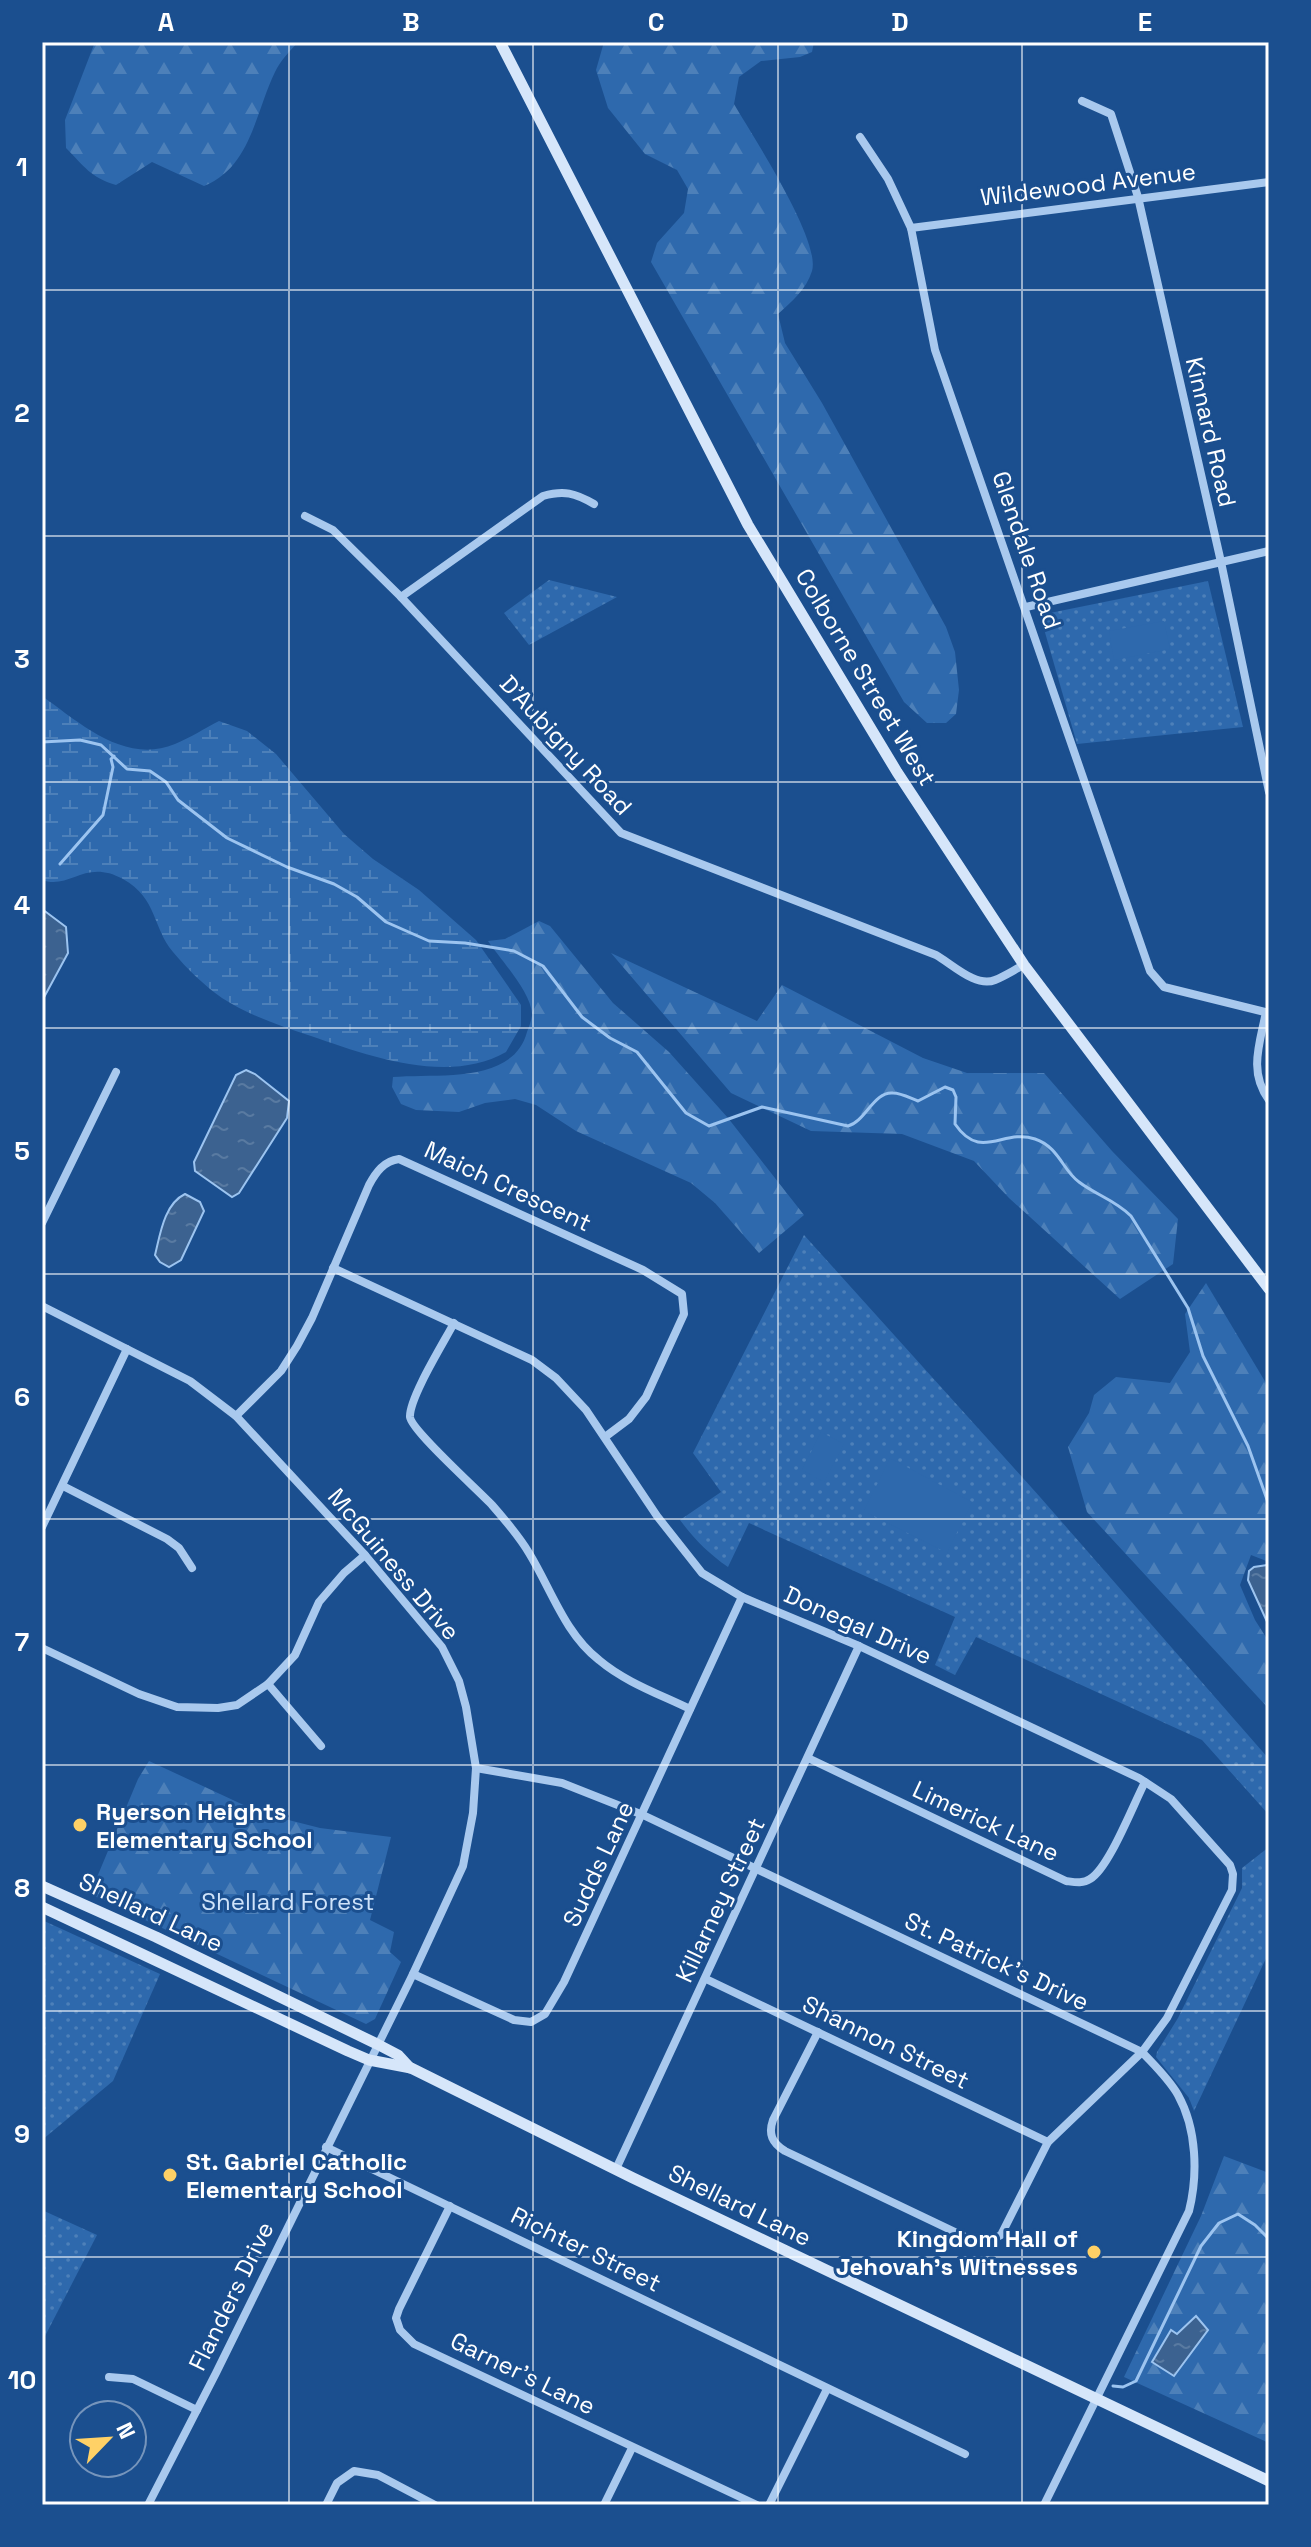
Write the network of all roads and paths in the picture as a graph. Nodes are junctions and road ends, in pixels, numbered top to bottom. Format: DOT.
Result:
graph roads {
  1 [pos="500,42"];
  2 [pos="1082,101"];
  3 [pos="860,137"];
  4 [pos="1269,182"];
  5 [pos="1138,197"];
  6 [pos="911,228"];
  7 [pos="594,504"];
  8 [pos="305,516"];
  9 [pos="1269,551"];
  10 [pos="1221,562"];
  11 [pos="401,597"];
  12 [pos="1026,607"];
  13 [pos="1269,792"];
  14 [pos="1024,965"];
  15 [pos="1267,1013"];
  16 [pos="116,1072"];
  17 [pos="1269,1100"];
  18 [pos="42,1223"];
  19 [pos="333,1268"];
  20 [pos="1269,1289"];
  21 [pos="42,1306"];
  22 [pos="454,1323"];
  23 [pos="127,1349"];
  24 [pos="236,1416"];
  25 [pos="605,1437"];
  26 [pos="63,1486"];
  27 [pos="42,1527"];
  28 [pos="365,1555"];
  29 [pos="192,1568"];
  30 [pos="742,1597"];
  31 [pos="859,1646"];
  32 [pos="42,1648"];
  33 [pos="268,1684"];
  34 [pos="690,1709"];
  35 [pos="321,1746"];
  36 [pos="808,1758"];
  37 [pos="476,1768"];
  38 [pos="1145,1782"];
  39 [pos="643,1815"];
  40 [pos="756,1869"];
  41 [pos="42,1886"];
  42 [pos="42,1907"];
  43 [pos="413,1974"];
  44 [pos="706,1979"];
  45 [pos="818,2032"];
  46 [pos="377,2044"];
  47 [pos="1142,2052"];
  48 [pos="369,2060"];
  49 [pos="411,2068"];
  50 [pos="1048,2142"];
  51 [pos="326,2147"];
  52 [pos="616,2169"];
  53 [pos="450,2206"];
  54 [pos="109,2377"];
  55 [pos="827,2389"];
  56 [pos="1095,2399"];
  57 [pos="197,2410"];
  58 [pos="632,2448"];
  59 [pos="965,2454"];
  60 [pos="1269,2481"];
  61 [pos="148,2505"];
  62 [pos="326,2505"];
  63 [pos="435,2505"];
  64 [pos="604,2505"];
  65 [pos="757,2505"];
  66 [pos="769,2505"];
  67 [pos="1044,2505"];
  1 -- 14 [label="main road, Colborne Street West"];
  2 -- 5 [label="street, Kinnard Road"];
  3 -- 6 [label="street, Glendale Road"];
  4 -- 5 [label="street, Wildewood Avenue"];
  5 -- 6 [label="street, Wildewood Avenue"];
  5 -- 10 [label="street, Kinnard Road"];
  6 -- 12 [label="street, Glendale Road"];
  7 -- 11 [label="street"];
  8 -- 11 [label="street, D'Aubigny Road"];
  9 -- 10 [label="street"];
  10 -- 12 [label="street"];
  10 -- 13 [label="street, Kinnard Road"];
  11 -- 14 [label="street, D'Aubigny Road"];
  12 -- 15 [label="street, Glendale Road"];
  14 -- 20 [label="main road, Colborne Street West"];
  15 -- 17 [label="street"];
  16 -- 18 [label="street"];
  19 -- 22 [label="street, Donegal Drive"];
  19 -- 24 [label="street, Maich Crescent"];
  19 -- 25 [label="street, Maich Crescent"];
  21 -- 23 [label="street, McGuiness Drive"];
  22 -- 25 [label="street, Donegal Drive"];
  22 -- 34 [label="street"];
  23 -- 24 [label="street, McGuiness Drive"];
  23 -- 26 [label="street"];
  24 -- 28 [label="street, McGuiness Drive"];
  25 -- 30 [label="street, Donegal Drive"];
  26 -- 27 [label="street"];
  26 -- 29 [label="street"];
  28 -- 33 [label="street"];
  28 -- 37 [label="street, McGuiness Drive"];
  30 -- 31 [label="street, Donegal Drive"];
  30 -- 34 [label="street, Sudds Lane"];
  31 -- 36 [label="street, Killarney Street"];
  31 -- 38 [label="street, Donegal Drive"];
  32 -- 33 [label="street"];
  33 -- 35 [label="street"];
  34 -- 39 [label="street, Sudds Lane"];
  36 -- 38 [label="street, Limerick Lane"];
  36 -- 40 [label="street, Killarney Street"];
  37 -- 39 [label="street, St. Patrick's Drive"];
  37 -- 43 [label="street, McGuiness Drive"];
  38 -- 47 [label="street, Donegal Drive"];
  39 -- 40 [label="street, St. Patrick's Drive"];
  39 -- 43 [label="street, Sudds Lane"];
  40 -- 44 [label="street, Killarney Street"];
  40 -- 47 [label="street, St. Patrick's Drive"];
  41 -- 46 [label="main road, Shellard Lane"];
  42 -- 48 [label="main road, Shellard Lane"];
  43 -- 46 [label="street, McGuiness Drive"];
  44 -- 45 [label="street, Shannon Street"];
  44 -- 52 [label="street, Killarney Street"];
  45 -- 50 [label="street, Shannon Street"];
  45 -- 50 [label="street, Donegal Drive"];
  46 -- 48 [label="street, McGuiness Drive"];
  46 -- 49 [label="main road, Shellard Lane"];
  47 -- 50 [label="street, Donegal Drive"];
  47 -- 56 [label="street, St. Patrick's Drive"];
  48 -- 49 [label="main road, Shellard Lane"];
  48 -- 51 [label="street, Flanders Drive"];
  49 -- 52 [label="main road, Shellard Lane"];
  51 -- 53 [label="street, Richter Street"];
  51 -- 57 [label="street, Flanders Drive"];
  52 -- 56 [label="main road, Shellard Lane"];
  53 -- 55 [label="street, Richter Street"];
  53 -- 58 [label="street, Garner's Lane"];
  54 -- 57 [label="street"];
  55 -- 59 [label="street, Richter Street"];
  55 -- 66 [label="street"];
  56 -- 60 [label="main road, Shellard Lane"];
  56 -- 67 [label="street, St. Patrick's Drive"];
  57 -- 61 [label="street, Flanders Drive"];
  58 -- 64 [label="street"];
  58 -- 65 [label="street, Garner's Lane"];
  62 -- 63 [label="street"];
}
